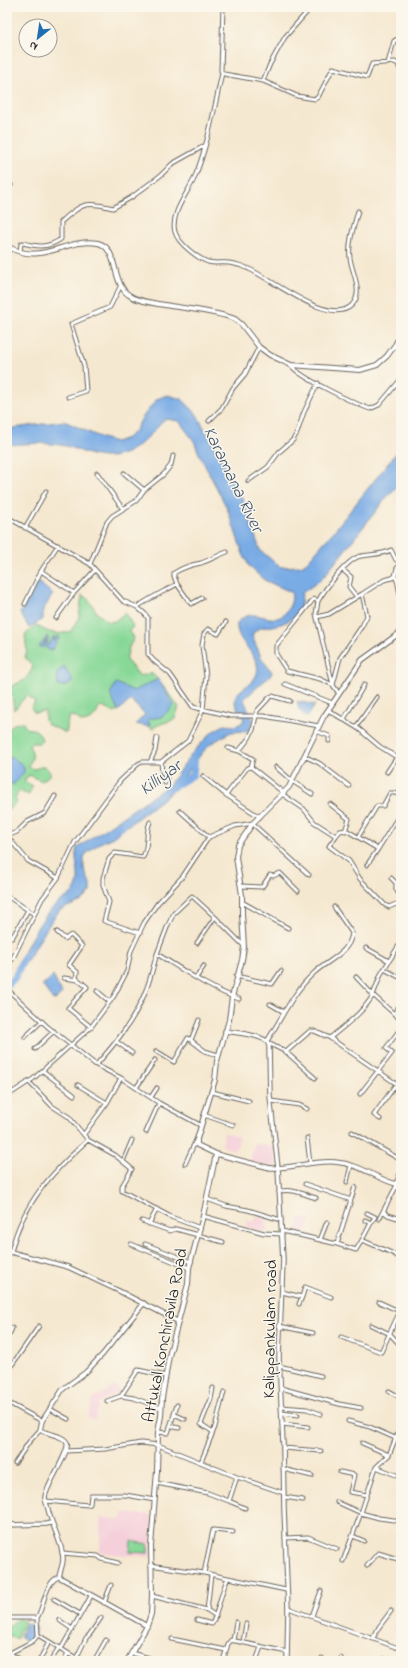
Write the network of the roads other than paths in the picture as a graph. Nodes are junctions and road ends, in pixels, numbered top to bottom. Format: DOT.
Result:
graph roads {
  1 [pos="223,7"];
  2 [pos="307,7"];
  3 [pos="401,37"];
  4 [pos="388,63"];
  5 [pos="401,70"];
  6 [pos="222,73"];
  7 [pos="264,81"];
  8 [pos="204,146"];
  9 [pos="358,211"];
  10 [pos="7,246"];
  11 [pos="20,251"];
  12 [pos="120,287"];
  13 [pos="401,334"];
  14 [pos="260,347"];
  15 [pos="291,365"];
  16 [pos="401,379"];
  17 [pos="318,383"];
  18 [pos="68,397"];
  19 [pos="209,421"];
  20 [pos="173,456"];
  21 [pos="97,473"];
  22 [pos="124,473"];
  23 [pos="248,481"];
  24 [pos="144,490"];
  25 [pos="46,491"];
  26 [pos="123,509"];
  27 [pos="8,518"];
  28 [pos="26,528"];
  29 [pos="58,545"];
  30 [pos="227,552"];
  31 [pos="396,560"];
  32 [pos="90,564"];
  33 [pos="401,565"];
  34 [pos="95,570"];
  35 [pos="343,570"];
  36 [pos="41,571"];
  37 [pos="395,576"];
  38 [pos="177,584"];
  39 [pos="74,593"];
  40 [pos="362,594"];
  41 [pos="357,597"];
  42 [pos="202,598"];
  43 [pos="401,598"];
  44 [pos="318,601"];
  45 [pos="25,604"];
  46 [pos="137,607"];
  47 [pos="56,618"];
  48 [pos="317,618"];
  49 [pos="226,622"];
  50 [pos="401,632"];
  51 [pos="285,684"];
  52 [pos="364,684"];
  53 [pos="333,685"];
  54 [pos="339,694"];
  55 [pos="377,697"];
  56 [pos="290,701"];
  57 [pos="332,703"];
  58 [pos="203,710"];
  59 [pos="328,710"];
  60 [pos="255,716"];
  61 [pos="344,719"];
  62 [pos="356,727"];
  63 [pos="318,728"];
  64 [pos="158,738"];
  65 [pos="329,741"];
  66 [pos="228,748"];
  67 [pos="239,751"];
  68 [pos="304,756"];
  69 [pos="397,757"];
  70 [pos="401,760"];
  71 [pos="150,762"];
  72 [pos="161,762"];
  73 [pos="251,767"];
  74 [pos="276,767"];
  75 [pos="387,772"];
  76 [pos="203,776"];
  77 [pos="292,781"];
  78 [pos="165,783"];
  79 [pos="349,786"];
  80 [pos="283,794"];
  81 [pos="312,794"];
  82 [pos="226,795"];
  83 [pos="55,796"];
  84 [pos="401,796"];
  85 [pos="330,804"];
  86 [pos="180,811"];
  87 [pos="401,812"];
  88 [pos="260,817"];
  89 [pos="150,822"];
  90 [pos="253,824"];
  91 [pos="345,831"];
  92 [pos="7,836"];
  93 [pos="336,836"];
  94 [pos="358,837"];
  95 [pos="209,838"];
  96 [pos="378,849"];
  97 [pos="367,865"];
  98 [pos="309,876"];
  99 [pos="58,878"];
  100 [pos="391,878"];
  101 [pos="401,884"];
  102 [pos="241,886"];
  103 [pos="396,890"];
  104 [pos="298,891"];
  105 [pos="7,896"];
  106 [pos="401,898"];
  107 [pos="242,902"];
  108 [pos="401,902"];
  109 [pos="334,907"];
  110 [pos="28,910"];
  111 [pos="34,914"];
  112 [pos="215,917"];
  113 [pos="288,928"];
  114 [pos="57,932"];
  115 [pos="140,933"];
  116 [pos="7,936"];
  117 [pos="401,942"];
  118 [pos="197,943"];
  119 [pos="244,947"];
  120 [pos="366,948"];
  121 [pos="157,954"];
  122 [pos="389,961"];
  123 [pos="7,963"];
  124 [pos="204,966"];
  125 [pos="384,969"];
  126 [pos="281,971"];
  127 [pos="236,976"];
  128 [pos="356,977"];
  129 [pos="399,977"];
  130 [pos="64,978"];
  131 [pos="196,978"];
  132 [pos="78,980"];
  133 [pos="7,989"];
  134 [pos="97,991"];
  135 [pos="11,993"];
  136 [pos="373,995"];
  137 [pos="232,996"];
  138 [pos="7,997"];
  139 [pos="239,998"];
  140 [pos="110,1002"];
  141 [pos="401,1003"];
  142 [pos="270,1004"];
  143 [pos="284,1012"];
  144 [pos="394,1014"];
  145 [pos="199,1020"];
  146 [pos="401,1020"];
  147 [pos="42,1021"];
  148 [pos="91,1027"];
  149 [pos="401,1028"];
  150 [pos="226,1031"];
  151 [pos="54,1032"];
  152 [pos="25,1037"];
  153 [pos="330,1038"];
  154 [pos="190,1040"];
  155 [pos="117,1042"];
  156 [pos="267,1042"];
  157 [pos="71,1046"];
  158 [pos="35,1049"];
  159 [pos="156,1051"];
  160 [pos="286,1052"];
  161 [pos="132,1053"];
  162 [pos="218,1055"];
  163 [pos="155,1060"];
  164 [pos="96,1064"];
  165 [pos="378,1070"];
  166 [pos="43,1071"];
  167 [pos="121,1078"];
  168 [pos="315,1078"];
  169 [pos="28,1081"];
  170 [pos="78,1084"];
  171 [pos="396,1084"];
  172 [pos="401,1087"];
  173 [pos="136,1088"];
  174 [pos="156,1088"];
  175 [pos="212,1092"];
  176 [pos="360,1094"];
  177 [pos="74,1095"];
  178 [pos="7,1096"];
  179 [pos="151,1097"];
  180 [pos="271,1101"];
  181 [pos="249,1102"];
  182 [pos="107,1103"];
  183 [pos="159,1103"];
  184 [pos="307,1110"];
  185 [pos="204,1115"];
  186 [pos="380,1119"];
  187 [pos="200,1125"];
  188 [pos="233,1125"];
  189 [pos="146,1132"];
  190 [pos="352,1132"];
  191 [pos="84,1134"];
  192 [pos="307,1138"];
  193 [pos="197,1139"];
  194 [pos="88,1140"];
  195 [pos="132,1140"];
  196 [pos="216,1154"];
  197 [pos="401,1160"];
  198 [pos="122,1161"];
  199 [pos="310,1163"];
  200 [pos="185,1164"];
  201 [pos="351,1165"];
  202 [pos="278,1168"];
  203 [pos="401,1172"];
  204 [pos="346,1182"];
  205 [pos="305,1184"];
  206 [pos="398,1185"];
  207 [pos="355,1187"];
  208 [pos="279,1192"];
  209 [pos="316,1198"];
  210 [pos="207,1199"];
  211 [pos="351,1200"];
  212 [pos="157,1209"];
  213 [pos="383,1211"];
  214 [pos="367,1213"];
  215 [pos="203,1216"];
  216 [pos="379,1219"];
  217 [pos="281,1220"];
  218 [pos="365,1220"];
  219 [pos="401,1220"];
  220 [pos="142,1222"];
  221 [pos="326,1222"];
  222 [pos="371,1223"];
  223 [pos="149,1224"];
  224 [pos="200,1228"];
  225 [pos="282,1233"];
  226 [pos="197,1236"];
  227 [pos="320,1240"];
  228 [pos="362,1240"];
  229 [pos="223,1242"];
  230 [pos="131,1244"];
  231 [pos="145,1244"];
  232 [pos="337,1244"];
  233 [pos="8,1253"];
  234 [pos="401,1259"];
  235 [pos="191,1262"];
  236 [pos="189,1268"];
  237 [pos="282,1292"];
  238 [pos="302,1297"];
  239 [pos="331,1297"];
  240 [pos="379,1302"];
  241 [pos="144,1303"];
  242 [pos="299,1304"];
  243 [pos="400,1312"];
  244 [pos="177,1321"];
  245 [pos="371,1325"];
  246 [pos="39,1326"];
  247 [pos="279,1326"];
  248 [pos="12,1328"];
  249 [pos="312,1333"];
  250 [pos="390,1334"];
  251 [pos="7,1336"];
  252 [pos="341,1337"];
  253 [pos="401,1346"];
  254 [pos="279,1366"];
  255 [pos="7,1372"];
  256 [pos="166,1376"];
  257 [pos="322,1376"];
  258 [pos="213,1388"];
  259 [pos="281,1388"];
  260 [pos="389,1391"];
  261 [pos="224,1392"];
  262 [pos="121,1396"];
  263 [pos="401,1398"];
  264 [pos="107,1401"];
  265 [pos="7,1402"];
  266 [pos="177,1405"];
  267 [pos="281,1407"];
  268 [pos="161,1408"];
  269 [pos="361,1408"];
  270 [pos="50,1409"];
  271 [pos="282,1413"];
  272 [pos="174,1414"];
  273 [pos="321,1414"];
  274 [pos="298,1415"];
  275 [pos="68,1419"];
  276 [pos="185,1419"];
  277 [pos="42,1421"];
  278 [pos="348,1421"];
  279 [pos="282,1424"];
  280 [pos="170,1426"];
  281 [pos="401,1426"];
  282 [pos="308,1427"];
  283 [pos="179,1428"];
  284 [pos="40,1430"];
  285 [pos="158,1432"];
  286 [pos="213,1432"];
  287 [pos="395,1438"];
  288 [pos="204,1442"];
  289 [pos="362,1443"];
  290 [pos="158,1445"];
  291 [pos="208,1445"];
  292 [pos="283,1448"];
  293 [pos="66,1451"];
  294 [pos="321,1451"];
  295 [pos="389,1455"];
  296 [pos="201,1462"];
  297 [pos="16,1463"];
  298 [pos="376,1467"];
  299 [pos="283,1469"];
  300 [pos="340,1472"];
  301 [pos="396,1475"];
  302 [pos="312,1476"];
  303 [pos="237,1477"];
  304 [pos="156,1483"];
  305 [pos="284,1495"];
  306 [pos="367,1495"];
  307 [pos="46,1500"];
  308 [pos="155,1500"];
  309 [pos="303,1500"];
  310 [pos="229,1501"];
  311 [pos="337,1502"];
  312 [pos="245,1508"];
  313 [pos="361,1513"];
  314 [pos="401,1521"];
  315 [pos="51,1522"];
  316 [pos="7,1525"];
  317 [pos="233,1532"];
  318 [pos="353,1536"];
  319 [pos="285,1538"];
  320 [pos="364,1541"];
  321 [pos="337,1549"];
  322 [pos="401,1551"];
  323 [pos="62,1552"];
  324 [pos="342,1561"];
  325 [pos="118,1563"];
  326 [pos="150,1565"];
  327 [pos="367,1566"];
  328 [pos="204,1573"];
  329 [pos="212,1575"];
  330 [pos="59,1577"];
  331 [pos="228,1578"];
  332 [pos="111,1585"];
  333 [pos="286,1590"];
  334 [pos="321,1591"];
  335 [pos="91,1596"];
  336 [pos="152,1596"];
  337 [pos="54,1599"];
  338 [pos="104,1603"];
  339 [pos="288,1608"];
  340 [pos="207,1610"];
  341 [pos="391,1611"];
  342 [pos="80,1614"];
  343 [pos="216,1616"];
  344 [pos="312,1616"];
  345 [pos="7,1618"];
  346 [pos="37,1618"];
  347 [pos="101,1618"];
  348 [pos="59,1620"];
  349 [pos="197,1620"];
  350 [pos="236,1622"];
  351 [pos="246,1624"];
  352 [pos="147,1626"];
  353 [pos="72,1629"];
  354 [pos="38,1635"];
  355 [pos="373,1638"];
  356 [pos="172,1639"];
  357 [pos="106,1640"];
  358 [pos="233,1641"];
  359 [pos="49,1642"];
  360 [pos="243,1642"];
  361 [pos="261,1646"];
  362 [pos="60,1648"];
  363 [pos="401,1649"];
  364 [pos="226,1650"];
  365 [pos="287,1652"];
  366 [pos="68,1653"];
  367 [pos="131,1653"];
  368 [pos="8,1654"];
  369 [pos="76,1659"];
  370 [pos="384,1659"];
  371 [pos="23,1661"];
  372 [pos="39,1661"];
  373 [pos="50,1661"];
  374 [pos="64,1661"];
  375 [pos="81,1661"];
  376 [pos="94,1661"];
  377 [pos="127,1661"];
  378 [pos="161,1661"];
  379 [pos="223,1661"];
  380 [pos="256,1661"];
  381 [pos="287,1661"];
  382 [pos="388,1661"];
  1 -- 6 [label="street"];
  2 -- 7 [label="street"];
  3 -- 4 [label="street"];
  4 -- 5 [label="street"];
  4 -- 7 [label="street"];
  6 -- 7 [label="street"];
  6 -- 8 [label="street"];
  8 -- 9 [label="street"];
  8 -- 11 [label="street"];
  10 -- 11 [label="main road"];
  11 -- 12 [label="main road"];
  12 -- 14 [label="main road"];
  12 -- 18 [label="street"];
  13 -- 15 [label="main road"];
  14 -- 15 [label="main road"];
  14 -- 19 [label="street"];
  15 -- 17 [label="street"];
  16 -- 17 [label="street"];
  17 -- 23 [label="street"];
  20 -- 24 [label="street"];
  21 -- 26 [label="street"];
  22 -- 24 [label="street"];
  24 -- 26 [label="street"];
  25 -- 28 [label="street"];
  26 -- 32 [label="street"];
  27 -- 28 [label="street"];
  28 -- 29 [label="street"];
  29 -- 32 [label="street"];
  29 -- 36 [label="street"];
  30 -- 38 [label="street"];
  31 -- 35 [label="street"];
  32 -- 34 [label="street"];
  33 -- 37 [label="street"];
  34 -- 39 [label="street"];
  34 -- 46 [label="street"];
  35 -- 41 [label="street"];
  35 -- 44 [label="street"];
  36 -- 39 [label="street"];
  36 -- 45 [label="street"];
  37 -- 40 [label="street"];
  37 -- 43 [label="street"];
  38 -- 42 [label="street"];
  38 -- 46 [label="street"];
  39 -- 47 [label="street"];
  40 -- 41 [label="street"];
  40 -- 53 [label="street"];
  41 -- 48 [label="street"];
  44 -- 48 [label="street"];
  44 -- 53 [label="street"];
  46 -- 58 [label="street"];
  48 -- 53 [label="street"];
  49 -- 58 [label="street"];
  50 -- 54 [label="main road"];
  51 -- 57 [label="street"];
  52 -- 61 [label="street"];
  53 -- 54 [label="street"];
  54 -- 57 [label="main road"];
  55 -- 62 [label="street"];
  56 -- 60 [label="street"];
  57 -- 59 [label="main road"];
  58 -- 60 [label="street"];
  58 -- 72 [label="street"];
  59 -- 61 [label="street"];
  59 -- 63 [label="main road"];
  60 -- 63 [label="street"];
  60 -- 67 [label="street"];
  61 -- 62 [label="street"];
  62 -- 69 [label="street"];
  63 -- 65 [label="street"];
  63 -- 68 [label="main road"];
  64 -- 71 [label="street"];
  66 -- 67 [label="street"];
  67 -- 73 [label="street"];
  68 -- 77 [label="main road"];
  68 -- 79 [label="street"];
  69 -- 70 [label="street"];
  69 -- 75 [label="street"];
  71 -- 72 [label="street"];
  71 -- 99 [label="street"];
  72 -- 78 [label="street"];
  73 -- 80 [label="street"];
  73 -- 82 [label="street"];
  74 -- 77 [label="street"];
  76 -- 82 [label="street"];
  77 -- 80 [label="main road"];
  77 -- 81 [label="street"];
  80 -- 88 [label="main road"];
  80 -- 93 [label="street"];
  82 -- 88 [label="street"];
  83 -- 92 [label="street"];
  84 -- 94 [label="street"];
  85 -- 91 [label="street"];
  86 -- 95 [label="street"];
  87 -- 96 [label="street"];
  88 -- 90 [label="main road"];
  89 -- 115 [label="street"];
  90 -- 95 [label="street"];
  90 -- 98 [label="street"];
  90 -- 102 [label="main road"];
  91 -- 93 [label="street"];
  91 -- 94 [label="street"];
  92 -- 99 [label="street"];
  93 -- 108 [label="street"];
  94 -- 96 [label="street"];
  95 -- 115 [label="street"];
  96 -- 97 [label="street"];
  99 -- 111 [label="street"];
  100 -- 103 [label="street"];
  101 -- 103 [label="street"];
  102 -- 104 [label="street"];
  102 -- 107 [label="main road"];
  103 -- 106 [label="street"];
  105 -- 110 [label="street"];
  107 -- 113 [label="street"];
  107 -- 119 [label="main road"];
  109 -- 143 [label="street"];
  110 -- 111 [label="street"];
  110 -- 116 [label="street"];
  111 -- 123 [label="street"];
  112 -- 118 [label="street"];
  112 -- 119 [label="street"];
  112 -- 121 [label="street"];
  114 -- 132 [label="street"];
  115 -- 140 [label="street"];
  117 -- 122 [label="street"];
  119 -- 127 [label="main road"];
  120 -- 122 [label="street"];
  121 -- 131 [label="street"];
  121 -- 155 [label="street"];
  122 -- 125 [label="street"];
  124 -- 131 [label="street"];
  125 -- 129 [label="street"];
  125 -- 136 [label="street"];
  126 -- 127 [label="street"];
  127 -- 137 [label="main road"];
  128 -- 136 [label="street"];
  130 -- 132 [label="street"];
  131 -- 137 [label="street"];
  132 -- 148 [label="street"];
  133 -- 135 [label="street"];
  134 -- 140 [label="street"];
  135 -- 138 [label="street"];
  135 -- 147 [label="street"];
  136 -- 144 [label="street"];
  136 -- 153 [label="street"];
  137 -- 139 [label="street"];
  137 -- 150 [label="main road"];
  140 -- 148 [label="street"];
  141 -- 144 [label="street"];
  142 -- 143 [label="street"];
  143 -- 156 [label="street"];
  144 -- 146 [label="street"];
  145 -- 154 [label="street"];
  147 -- 151 [label="street"];
  147 -- 152 [label="street"];
  148 -- 157 [label="street"];
  149 -- 165 [label="street"];
  150 -- 156 [label="street"];
  150 -- 162 [label="main road"];
  151 -- 157 [label="street"];
  151 -- 158 [label="street"];
  153 -- 160 [label="street"];
  153 -- 165 [label="street"];
  154 -- 159 [label="street"];
  154 -- 162 [label="street"];
  155 -- 161 [label="street"];
  155 -- 164 [label="street"];
  156 -- 160 [label="street"];
  156 -- 180 [label="street, Kalippankulam road"];
  157 -- 164 [label="street"];
  157 -- 166 [label="street"];
  160 -- 168 [label="street"];
  162 -- 175 [label="main road"];
  163 -- 173 [label="street"];
  164 -- 167 [label="street"];
  165 -- 171 [label="street"];
  165 -- 176 [label="street"];
  166 -- 169 [label="street"];
  166 -- 177 [label="street"];
  167 -- 173 [label="street"];
  167 -- 182 [label="street"];
  169 -- 178 [label="street"];
  169 -- 191 [label="street"];
  170 -- 182 [label="street"];
  171 -- 172 [label="street"];
  171 -- 186 [label="street"];
  173 -- 179 [label="street"];
  174 -- 179 [label="street"];
  175 -- 181 [label="street"];
  175 -- 185 [label="main road"];
  179 -- 183 [label="street"];
  180 -- 184 [label="street"];
  180 -- 202 [label="street, Kalippankulam road"];
  182 -- 191 [label="street"];
  183 -- 187 [label="street"];
  183 -- 189 [label="street"];
  185 -- 187 [label="main road"];
  185 -- 188 [label="street"];
  187 -- 193 [label="main road"];
  190 -- 197 [label="street"];
  191 -- 194 [label="street"];
  192 -- 199 [label="street"];
  193 -- 196 [label="main road"];
  193 -- 200 [label="street"];
  194 -- 198 [label="street"];
  194 -- 233 [label="street"];
  195 -- 198 [label="street"];
  196 -- 202 [label="street"];
  196 -- 210 [label="main road, Attukal Konchiravila Road"];
  198 -- 212 [label="street"];
  199 -- 201 [label="street"];
  199 -- 202 [label="street"];
  201 -- 204 [label="street"];
  201 -- 206 [label="street"];
  202 -- 208 [label="street, Kalippankulam road"];
  203 -- 206 [label="street"];
  205 -- 211 [label="street"];
  206 -- 213 [label="street"];
  207 -- 211 [label="street"];
  208 -- 209 [label="street"];
  208 -- 217 [label="street, Kalippankulam road"];
  210 -- 215 [label="main road, Attukal Konchiravila Road"];
  210 -- 217 [label="street"];
  211 -- 232 [label="street"];
  212 -- 223 [label="street"];
  212 -- 224 [label="street"];
  213 -- 216 [label="street"];
  213 -- 219 [label="street"];
  214 -- 222 [label="street"];
  215 -- 224 [label="main road, Attukal Konchiravila Road"];
  215 -- 225 [label="street"];
  217 -- 225 [label="street, Kalippankulam road"];
  218 -- 222 [label="street"];
  220 -- 223 [label="street"];
  221 -- 227 [label="street"];
  222 -- 228 [label="street"];
  223 -- 226 [label="street"];
  224 -- 226 [label="main road, Attukal Konchiravila Road"];
  225 -- 227 [label="street"];
  225 -- 237 [label="street, Kalippankulam road"];
  226 -- 229 [label="street"];
  226 -- 235 [label="main road, Attukal Konchiravila Road"];
  227 -- 232 [label="street"];
  228 -- 232 [label="street"];
  228 -- 234 [label="street"];
  230 -- 236 [label="street"];
  231 -- 235 [label="street"];
  233 -- 241 [label="street"];
  235 -- 236 [label="main road, Attukal Konchiravila Road"];
  236 -- 244 [label="main road, Attukal Konchiravila Road"];
  237 -- 238 [label="street"];
  237 -- 247 [label="street, Kalippankulam road"];
  238 -- 239 [label="street"];
  238 -- 242 [label="street"];
  240 -- 243 [label="street"];
  241 -- 244 [label="street"];
  241 -- 270 [label="street"];
  243 -- 250 [label="street"];
  244 -- 256 [label="main road, Attukal Konchiravila Road"];
  245 -- 250 [label="street"];
  246 -- 255 [label="street"];
  247 -- 249 [label="street"];
  247 -- 254 [label="street, Kalippankulam road"];
  248 -- 251 [label="street"];
  250 -- 252 [label="street"];
  250 -- 253 [label="street"];
  254 -- 257 [label="street"];
  254 -- 259 [label="street, Kalippankulam road"];
  256 -- 262 [label="street"];
  256 -- 268 [label="main road, Attukal Konchiravila Road"];
  258 -- 286 [label="street"];
  259 -- 267 [label="street, Kalippankulam road"];
  259 -- 269 [label="street"];
  260 -- 263 [label="street"];
  261 -- 286 [label="street"];
  262 -- 264 [label="street"];
  262 -- 268 [label="street"];
  265 -- 277 [label="street"];
  266 -- 272 [label="street"];
  267 -- 271 [label="street, Kalippankulam road"];
  267 -- 273 [label="street"];
  268 -- 285 [label="main road, Attukal Konchiravila Road"];
  270 -- 275 [label="street"];
  270 -- 277 [label="street"];
  271 -- 274 [label="street"];
  271 -- 279 [label="street, Kalippankulam road"];
  272 -- 276 [label="street"];
  272 -- 280 [label="street"];
  277 -- 284 [label="street"];
  278 -- 287 [label="street"];
  279 -- 282 [label="street"];
  279 -- 292 [label="street, Kalippankulam road"];
  280 -- 283 [label="street"];
  280 -- 285 [label="street"];
  281 -- 287 [label="street"];
  284 -- 293 [label="street"];
  284 -- 297 [label="street"];
  285 -- 290 [label="main road, Attukal Konchiravila Road"];
  286 -- 291 [label="street"];
  287 -- 295 [label="street"];
  288 -- 291 [label="street"];
  289 -- 295 [label="street"];
  290 -- 293 [label="street"];
  290 -- 296 [label="street"];
  290 -- 304 [label="main road, Attukal Konchiravila Road"];
  291 -- 296 [label="street"];
  292 -- 294 [label="street"];
  292 -- 299 [label="street, Kalippankulam road"];
  293 -- 307 [label="street"];
  295 -- 298 [label="street"];
  296 -- 303 [label="street"];
  298 -- 301 [label="street"];
  298 -- 306 [label="street"];
  299 -- 302 [label="street"];
  299 -- 305 [label="street, Kalippankulam road"];
  300 -- 306 [label="street"];
  303 -- 305 [label="street"];
  303 -- 310 [label="street"];
  304 -- 308 [label="main road, Attukal Konchiravila Road"];
  304 -- 310 [label="street"];
  305 -- 309 [label="street"];
  305 -- 319 [label="street, Kalippankulam road"];
  306 -- 313 [label="street"];
  307 -- 308 [label="street"];
  307 -- 315 [label="street"];
  308 -- 326 [label="main road, Attukal Konchiravila Road"];
  310 -- 312 [label="street"];
  311 -- 313 [label="street"];
  313 -- 314 [label="street"];
  313 -- 318 [label="street"];
  315 -- 316 [label="street"];
  315 -- 323 [label="street"];
  317 -- 328 [label="street"];
  318 -- 320 [label="street"];
  318 -- 324 [label="street"];
  319 -- 321 [label="street"];
  319 -- 333 [label="street, Kalippankulam road"];
  322 -- 327 [label="street"];
  323 -- 325 [label="street"];
  323 -- 330 [label="street"];
  326 -- 328 [label="street"];
  326 -- 336 [label="main road, Attukal Konchiravila Road"];
  328 -- 329 [label="street"];
  329 -- 331 [label="street"];
  329 -- 340 [label="street"];
  330 -- 335 [label="street"];
  330 -- 346 [label="street"];
  331 -- 333 [label="street"];
  331 -- 343 [label="street"];
  332 -- 338 [label="street"];
  333 -- 339 [label="street, Kalippankulam road"];
  334 -- 344 [label="street"];
  335 -- 338 [label="street"];
  335 -- 342 [label="street"];
  336 -- 340 [label="street"];
  336 -- 352 [label="main road, Attukal Konchiravila Road"];
  337 -- 342 [label="street"];
  338 -- 352 [label="street"];
  339 -- 344 [label="street"];
  339 -- 365 [label="street, Kalippankulam road"];
  340 -- 343 [label="street"];
  341 -- 355 [label="street"];
  342 -- 353 [label="street"];
  343 -- 349 [label="street"];
  344 -- 355 [label="street"];
  345 -- 346 [label="street"];
  346 -- 354 [label="street"];
  347 -- 369 [label="street"];
  348 -- 353 [label="street"];
  350 -- 358 [label="street"];
  351 -- 360 [label="street"];
  352 -- 367 [label="main road, Attukal Konchiravila Road"];
  353 -- 362 [label="street"];
  354 -- 359 [label="street"];
  354 -- 368 [label="street"];
  355 -- 363 [label="street"];
  356 -- 364 [label="street"];
  357 -- 376 [label="street"];
  358 -- 360 [label="street"];
  358 -- 364 [label="street"];
  359 -- 362 [label="street"];
  359 -- 372 [label="street"];
  360 -- 361 [label="street"];
  361 -- 365 [label="street"];
  361 -- 380 [label="street"];
  362 -- 366 [label="street"];
  362 -- 373 [label="street"];
  364 -- 379 [label="street"];
  365 -- 381 [label="street, Kalippankulam road"];
  366 -- 369 [label="street"];
  366 -- 374 [label="street"];
  367 -- 377 [label="main road, Attukal Konchiravila Road"];
  367 -- 378 [label="street"];
  368 -- 371 [label="street"];
  369 -- 375 [label="street"];
  370 -- 382 [label="street"];
}
